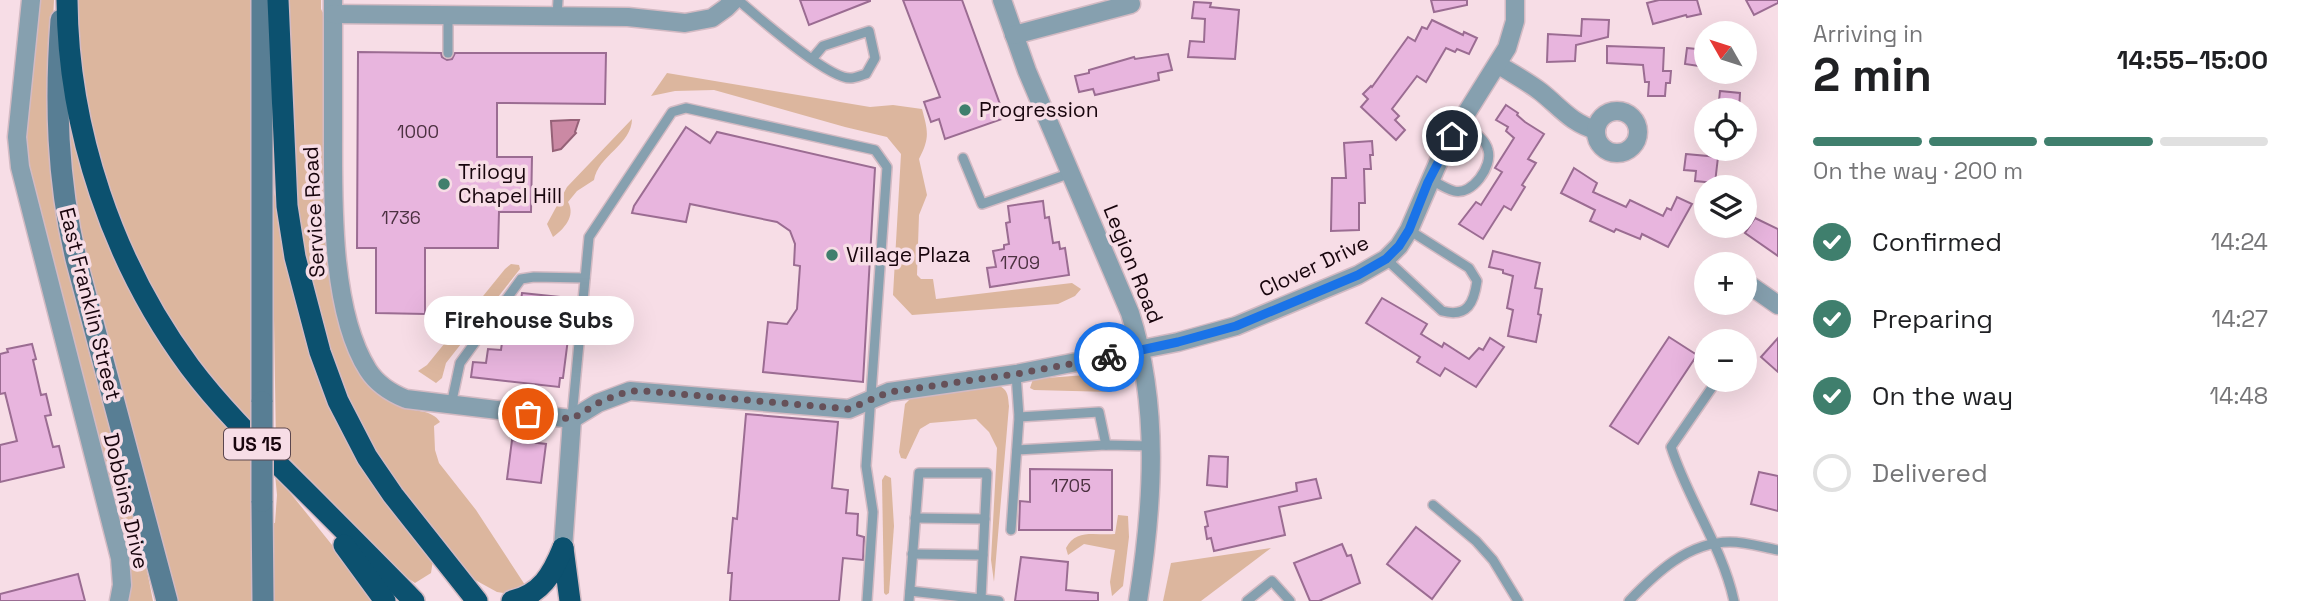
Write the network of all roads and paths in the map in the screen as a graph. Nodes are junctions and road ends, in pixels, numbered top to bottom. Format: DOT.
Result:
graph roads {
  1 [pos="31,0"];
  2 [pos="65,0"];
  3 [pos="262,0"];
  4 [pos="278,0"];
  5 [pos="736,0"];
  6 [pos="1002,0"];
  7 [pos="1515,0"];
  8 [pos="1131,4"];
  9 [pos="333,7"];
  10 [pos="557,8"];
  11 [pos="448,16"];
  12 [pos="1014,35"];
  13 [pos="448,53"];
  14 [pos="812,59"];
  15 [pos="1499,65"];
  16 [pos="1461,123"];
  17 [pos="1596,130"];
  18 [pos="963,158"];
  19 [pos="1071,173"];
  20 [pos="1430,179"];
  21 [pos="1409,230"];
  22 [pos="1386,259"];
  23 [pos="585,278"];
  24 [pos="1757,290"];
  25 [pos="1778,305"];
  26 [pos="1142,350"];
  27 [pos="1016,374"];
  28 [pos="1709,392"];
  29 [pos="872,397"];
  30 [pos="451,405"];
  31 [pos="1019,417"];
  32 [pos="572,419"];
  33 [pos="1106,445"];
  34 [pos="1151,446"];
  35 [pos="1017,450"];
  36 [pos="306,493"];
  37 [pos="1433,505"];
  38 [pos="915,518"];
  39 [pos="985,519"];
  40 [pos="1011,530"];
  41 [pos="1715,543"];
  42 [pos="563,548"];
  43 [pos="1778,550"];
  44 [pos="912,554"];
  45 [pos="983,555"];
  46 [pos="910,596"];
  47 [pos="479,599"];
  48 [pos="981,599"];
  49 [pos="119,601"];
  50 [pos="167,601"];
  51 [pos="263,601"];
  52 [pos="385,601"];
  53 [pos="414,601"];
  54 [pos="512,601"];
  55 [pos="569,601"];
  56 [pos="867,601"];
  57 [pos="999,601"];
  58 [pos="1138,601"];
  59 [pos="1247,601"];
  60 [pos="1290,601"];
  61 [pos="1518,601"];
  62 [pos="1629,601"];
  63 [pos="1734,601"];
  1 -- 49 [label="street, Dobbins Drive"];
  2 -- 36 [label="highway, US 15"];
  2 -- 50 [label="main road, East Franklin Street"];
  3 -- 51 [label="main road, bridge"];
  4 -- 47 [label="highway"];
  5 -- 10 [label="street"];
  5 -- 14 [label="lane"];
  6 -- 12 [label="street, Legion Road"];
  7 -- 15 [label="street, Clover Drive"];
  8 -- 12 [label="street"];
  9 -- 11 [label="street"];
  9 -- 30 [label="street, Service Road"];
  10 -- 11 [label="street"];
  11 -- 13 [label="lane"];
  12 -- 19 [label="street, Legion Road"];
  14 -- 14 [label="lane"];
  15 -- 16 [label="street, Clover Drive"];
  15 -- 17 [label="street"];
  16 -- 20 [label="street, Clover Drive"];
  16 -- 20 [label="lane"];
  18 -- 19 [label="lane"];
  19 -- 26 [label="street, Legion Road"];
  20 -- 21 [label="street, Clover Drive"];
  21 -- 22 [label="street, Clover Drive"];
  21 -- 22 [label="lane"];
  22 -- 26 [label="street, Clover Drive"];
  23 -- 29 [label="lane"];
  23 -- 30 [label="lane"];
  23 -- 32 [label="lane"];
  24 -- 25 [label="street"];
  26 -- 27 [label="street, Clover Drive"];
  26 -- 34 [label="street, Legion Road"];
  27 -- 29 [label="street, Clover Drive"];
  27 -- 31 [label="lane"];
  28 -- 41 [label="lane"];
  29 -- 32 [label="street, Clover Drive"];
  29 -- 56 [label="lane"];
  30 -- 32 [label="street, Service Road"];
  31 -- 33 [label="lane"];
  31 -- 35 [label="lane"];
  32 -- 42 [label="street"];
  33 -- 34 [label="lane"];
  33 -- 35 [label="lane"];
  34 -- 58 [label="street, Legion Road"];
  35 -- 40 [label="lane"];
  36 -- 52 [label="highway"];
  36 -- 53 [label="highway, US 15"];
  37 -- 61 [label="lane"];
  38 -- 39 [label="lane"];
  38 -- 39 [label="lane"];
  38 -- 44 [label="lane"];
  39 -- 45 [label="lane"];
  41 -- 43 [label="lane"];
  41 -- 62 [label="lane"];
  41 -- 63 [label="lane"];
  42 -- 54 [label="highway"];
  42 -- 55 [label="highway"];
  44 -- 45 [label="lane"];
  44 -- 46 [label="lane"];
  45 -- 48 [label="lane"];
  46 -- 48 [label="lane"];
  48 -- 57 [label="lane"];
  59 -- 60 [label="lane"];
}
